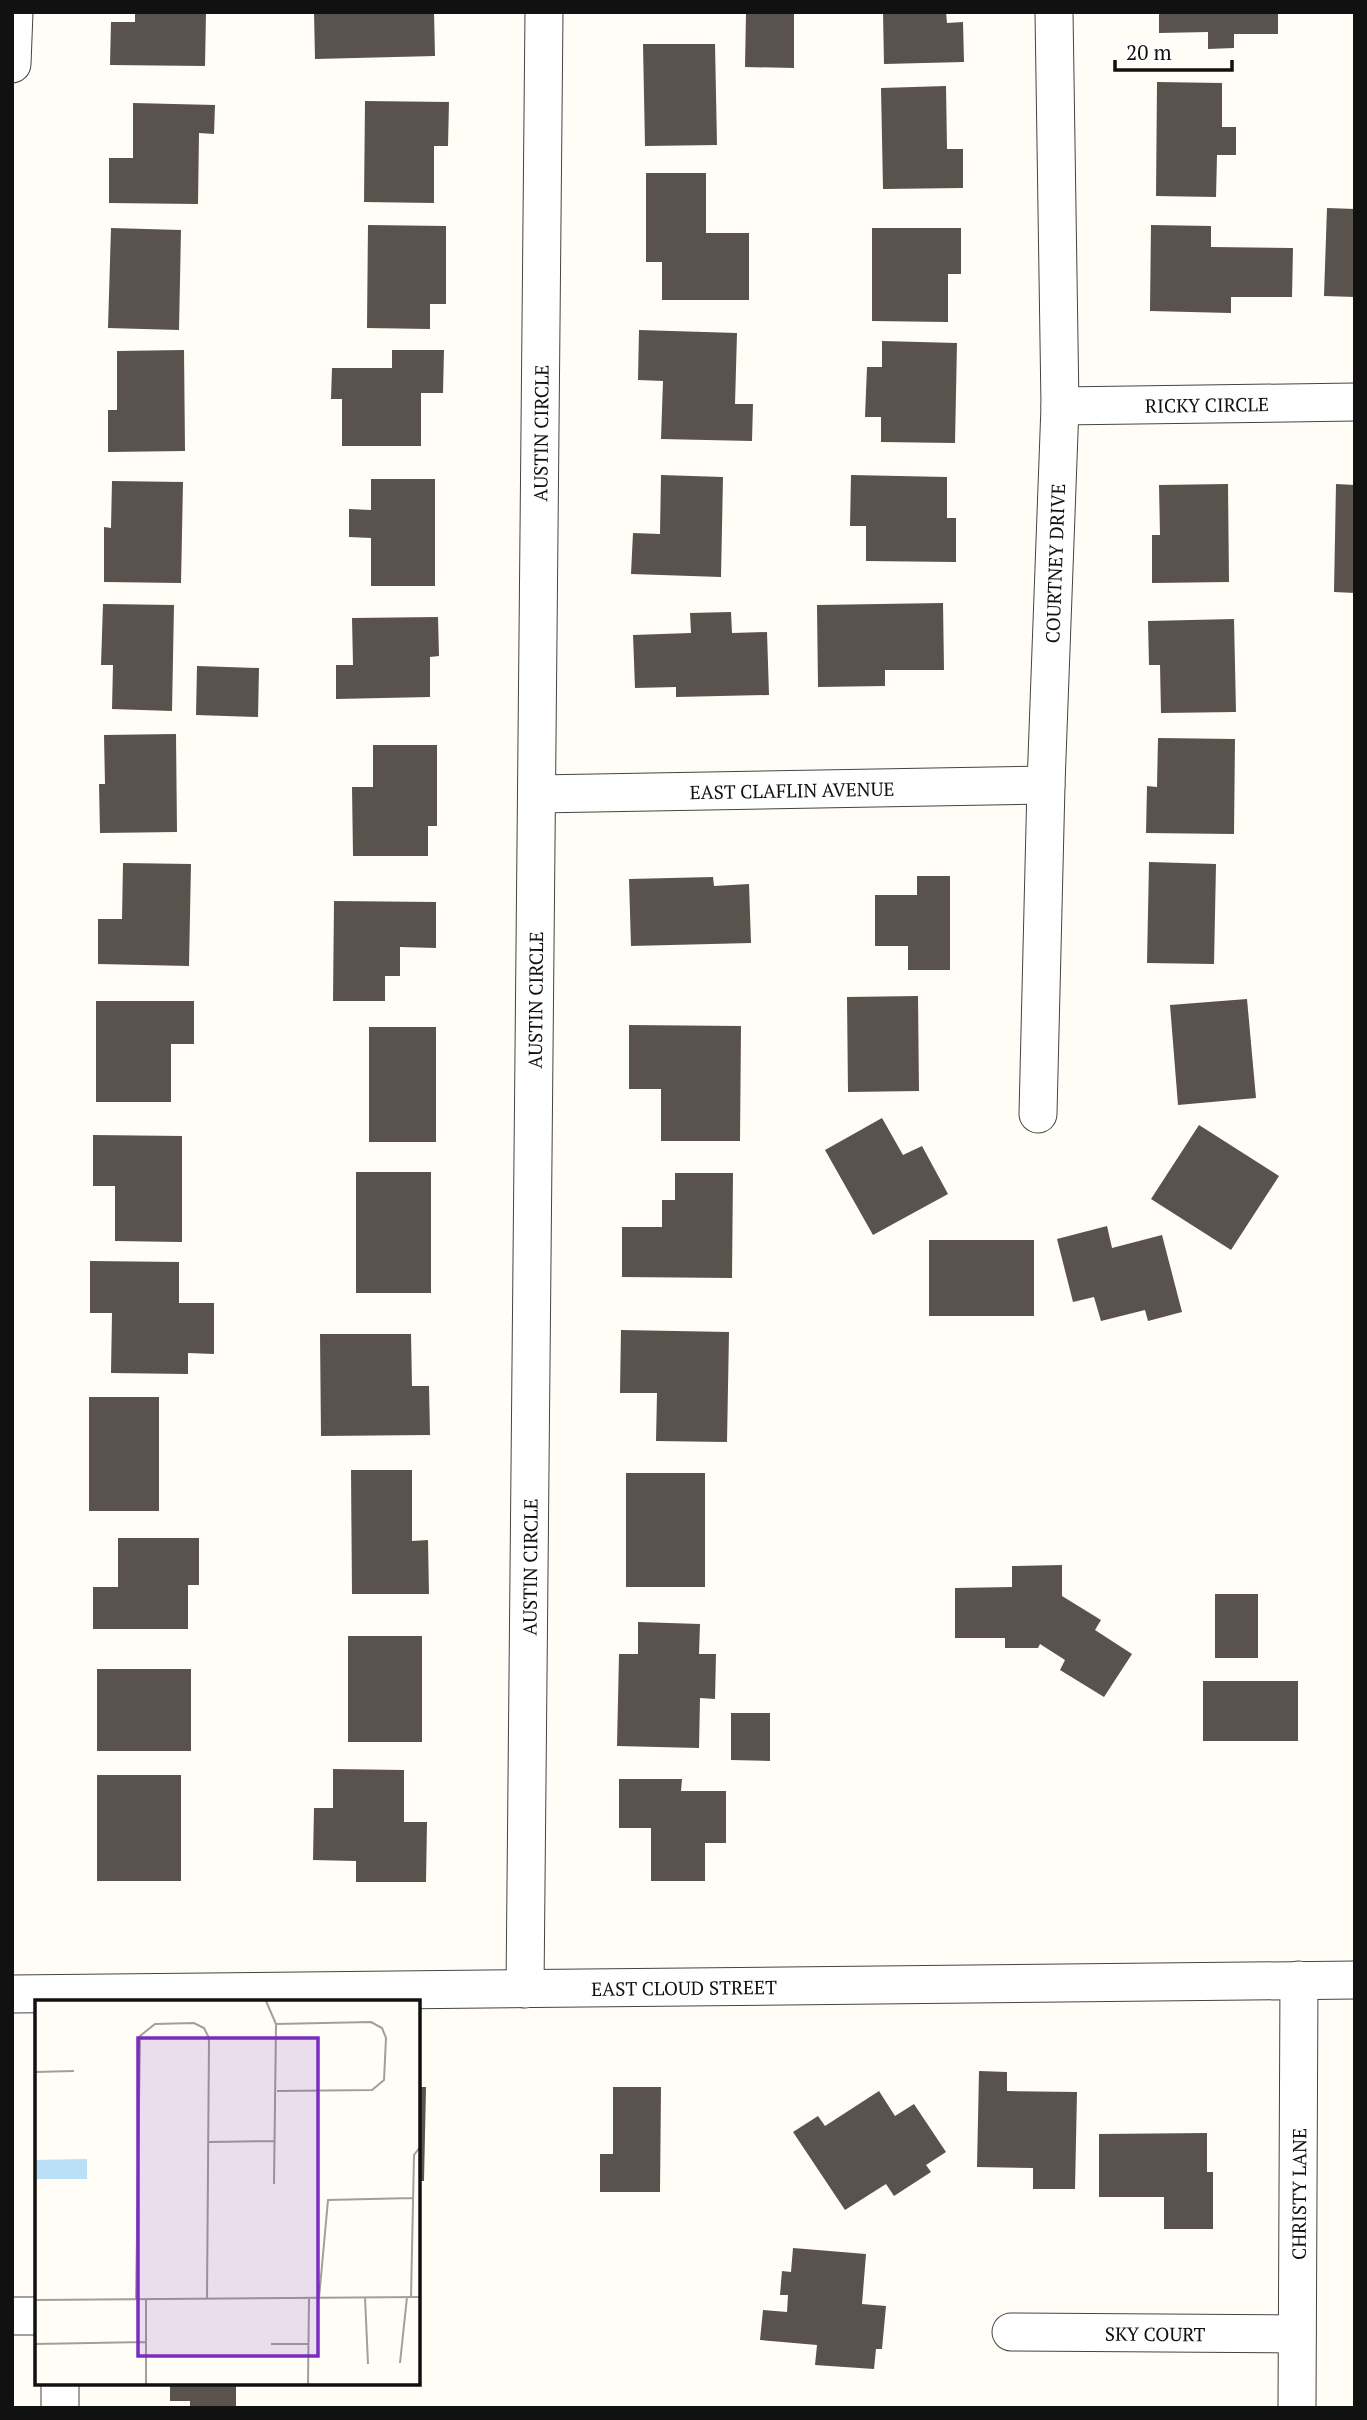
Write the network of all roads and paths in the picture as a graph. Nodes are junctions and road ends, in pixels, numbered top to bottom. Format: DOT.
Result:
graph roads {
  1 [pos="15,12"];
  2 [pos="544,12"];
  3 [pos="1054,12"];
  4 [pos="12,64"];
  5 [pos="1355,402"];
  6 [pos="1060,406"];
  7 [pos="1046,785"];
  8 [pos="538,794"];
  9 [pos="1038,1114"];
  10 [pos="1299,1980"];
  11 [pos="1355,1980"];
  12 [pos="526,1989"];
  13 [pos="12,1994"];
  14 [pos="60,1998"];
  15 [pos="12,2316"];
  16 [pos="35,2316"];
  17 [pos="1011,2332"];
  18 [pos="1297,2334"];
  19 [pos="60,2385"];
  20 [pos="60,2408"];
  21 [pos="1297,2408"];
  1 -- 4 [label="street"];
  2 -- 8 [label="street, AUSTIN CIRCLE"];
  3 -- 6 [label="street, COURTNEY DRIVE"];
  5 -- 6 [label="street, RICKY CIRCLE"];
  6 -- 7 [label="street, COURTNEY DRIVE"];
  7 -- 8 [label="street, EAST CLAFLIN AVENUE"];
  7 -- 9 [label="street, COURTNEY DRIVE"];
  8 -- 12 [label="street, AUSTIN CIRCLE"];
  10 -- 11 [label="street, EAST CLOUD STREET"];
  10 -- 12 [label="street, EAST CLOUD STREET"];
  10 -- 18 [label="street, CHRISTY LANE"];
  12 -- 14 [label="street, EAST CLOUD STREET"];
  13 -- 14 [label="street, EAST CLOUD STREET"];
  15 -- 16 [label="street"];
  17 -- 18 [label="street, SKY COURT"];
  18 -- 21 [label="street, CHRISTY LANE"];
  19 -- 20 [label="street"];
}
